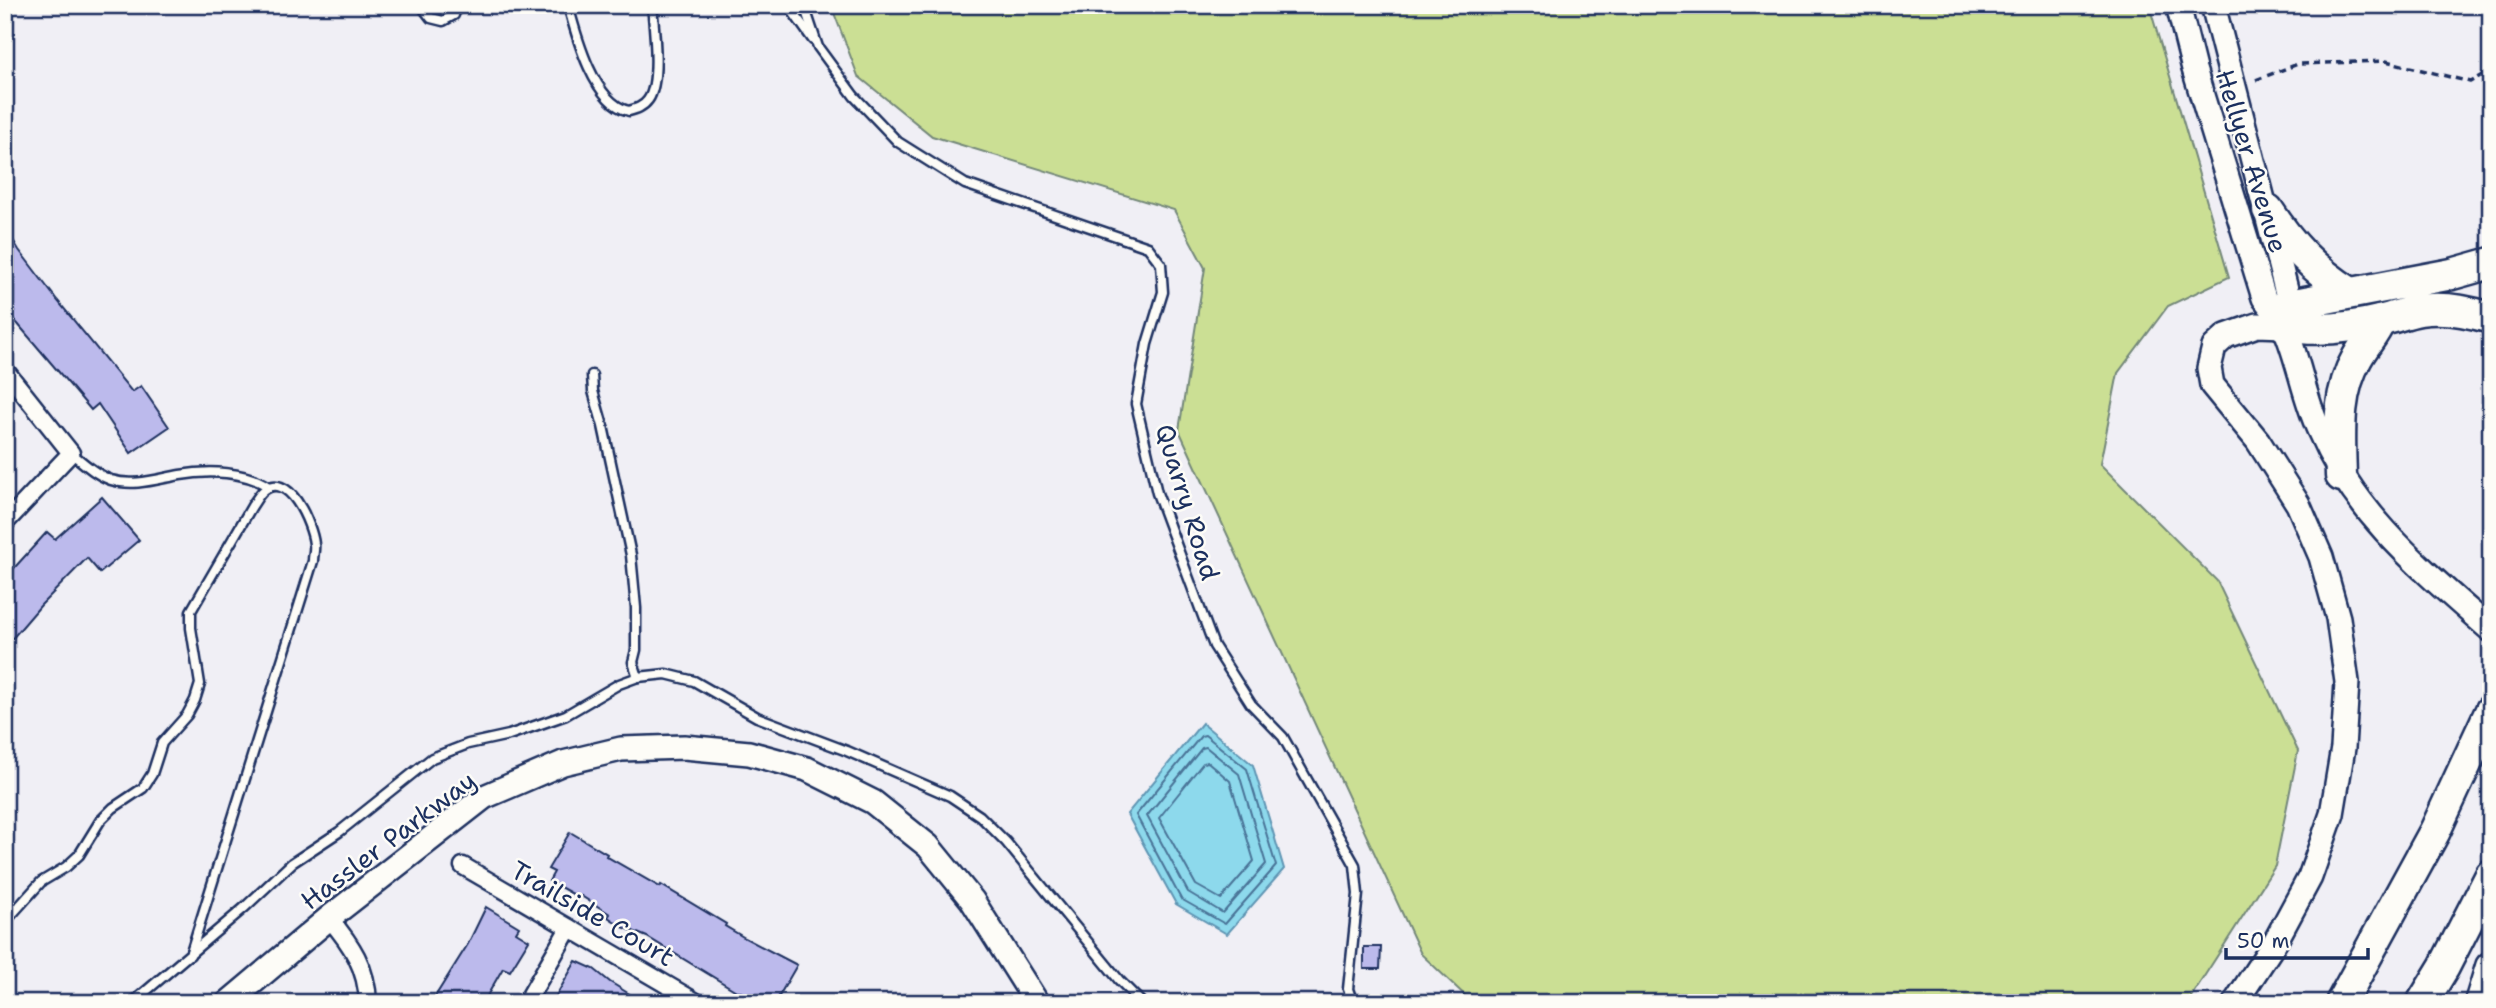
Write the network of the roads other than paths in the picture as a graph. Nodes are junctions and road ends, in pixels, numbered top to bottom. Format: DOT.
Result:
graph roads {
  1 [pos="421,5"];
  2 [pos="457,5"];
  3 [pos="568,5"];
  4 [pos="652,5"];
  5 [pos="788,5"];
  6 [pos="804,5"];
  7 [pos="2178,5"];
  8 [pos="2213,5"];
  9 [pos="818,47"];
  10 [pos="2268,210"];
  11 [pos="2491,263"];
  12 [pos="2349,292"];
  13 [pos="2491,318"];
  14 [pos="2380,321"];
  15 [pos="2285,326"];
  16 [pos="5,370"];
  17 [pos="592,375"];
  18 [pos="71,453"];
  19 [pos="2341,476"];
  20 [pos="270,487"];
  21 [pos="5,523"];
  22 [pos="2491,630"];
  23 [pos="638,677"];
  24 [pos="2491,709"];
  25 [pos="463,866"];
  26 [pos="2491,874"];
  27 [pos="329,918"];
  28 [pos="5,922"];
  29 [pos="569,928"];
  30 [pos="190,955"];
  31 [pos="2491,967"];
  32 [pos="132,1003"];
  33 [pos="228,1003"];
  34 [pos="368,1003"];
  35 [pos="526,1003"];
  36 [pos="698,1003"];
  37 [pos="1037,1003"];
  38 [pos="1142,1003"];
  39 [pos="1353,1003"];
  40 [pos="2235,1003"];
  41 [pos="2341,1003"];
  42 [pos="2422,1003"];
  43 [pos="2480,1003"];
  1 -- 2 [label="lane"];
  3 -- 4 [label="lane"];
  5 -- 9 [label="lane, Quarry Road"];
  6 -- 9 [label="lane"];
  7 -- 15 [label="street, Hellyer Avenue"];
  8 -- 10 [label="street, Hellyer Avenue"];
  9 -- 39 [label="lane, Quarry Road"];
  10 -- 12 [label="highway"];
  10 -- 15 [label="street, Hellyer Avenue"];
  11 -- 12 [label="highway"];
  12 -- 15 [label="highway"];
  13 -- 14 [label="highway"];
  14 -- 15 [label="highway"];
  14 -- 19 [label="highway"];
  15 -- 19 [label="street, Hellyer Avenue"];
  15 -- 40 [label="street"];
  16 -- 18 [label="street"];
  17 -- 23 [label="lane"];
  18 -- 20 [label="lane"];
  18 -- 21 [label="street"];
  19 -- 22 [label="street, Hellyer Avenue"];
  20 -- 28 [label="lane"];
  20 -- 30 [label="lane"];
  23 -- 30 [label="lane"];
  23 -- 38 [label="lane"];
  24 -- 41 [label="highway"];
  25 -- 29 [label="street, Trailside Court"];
  26 -- 42 [label="highway"];
  27 -- 33 [label="street, Hassler Parkway"];
  27 -- 34 [label="street"];
  27 -- 37 [label="street, Hassler Parkway"];
  29 -- 35 [label="street"];
  29 -- 36 [label="street, Trailside Court"];
  30 -- 32 [label="lane"];
  31 -- 43 [label="highway"];
}
